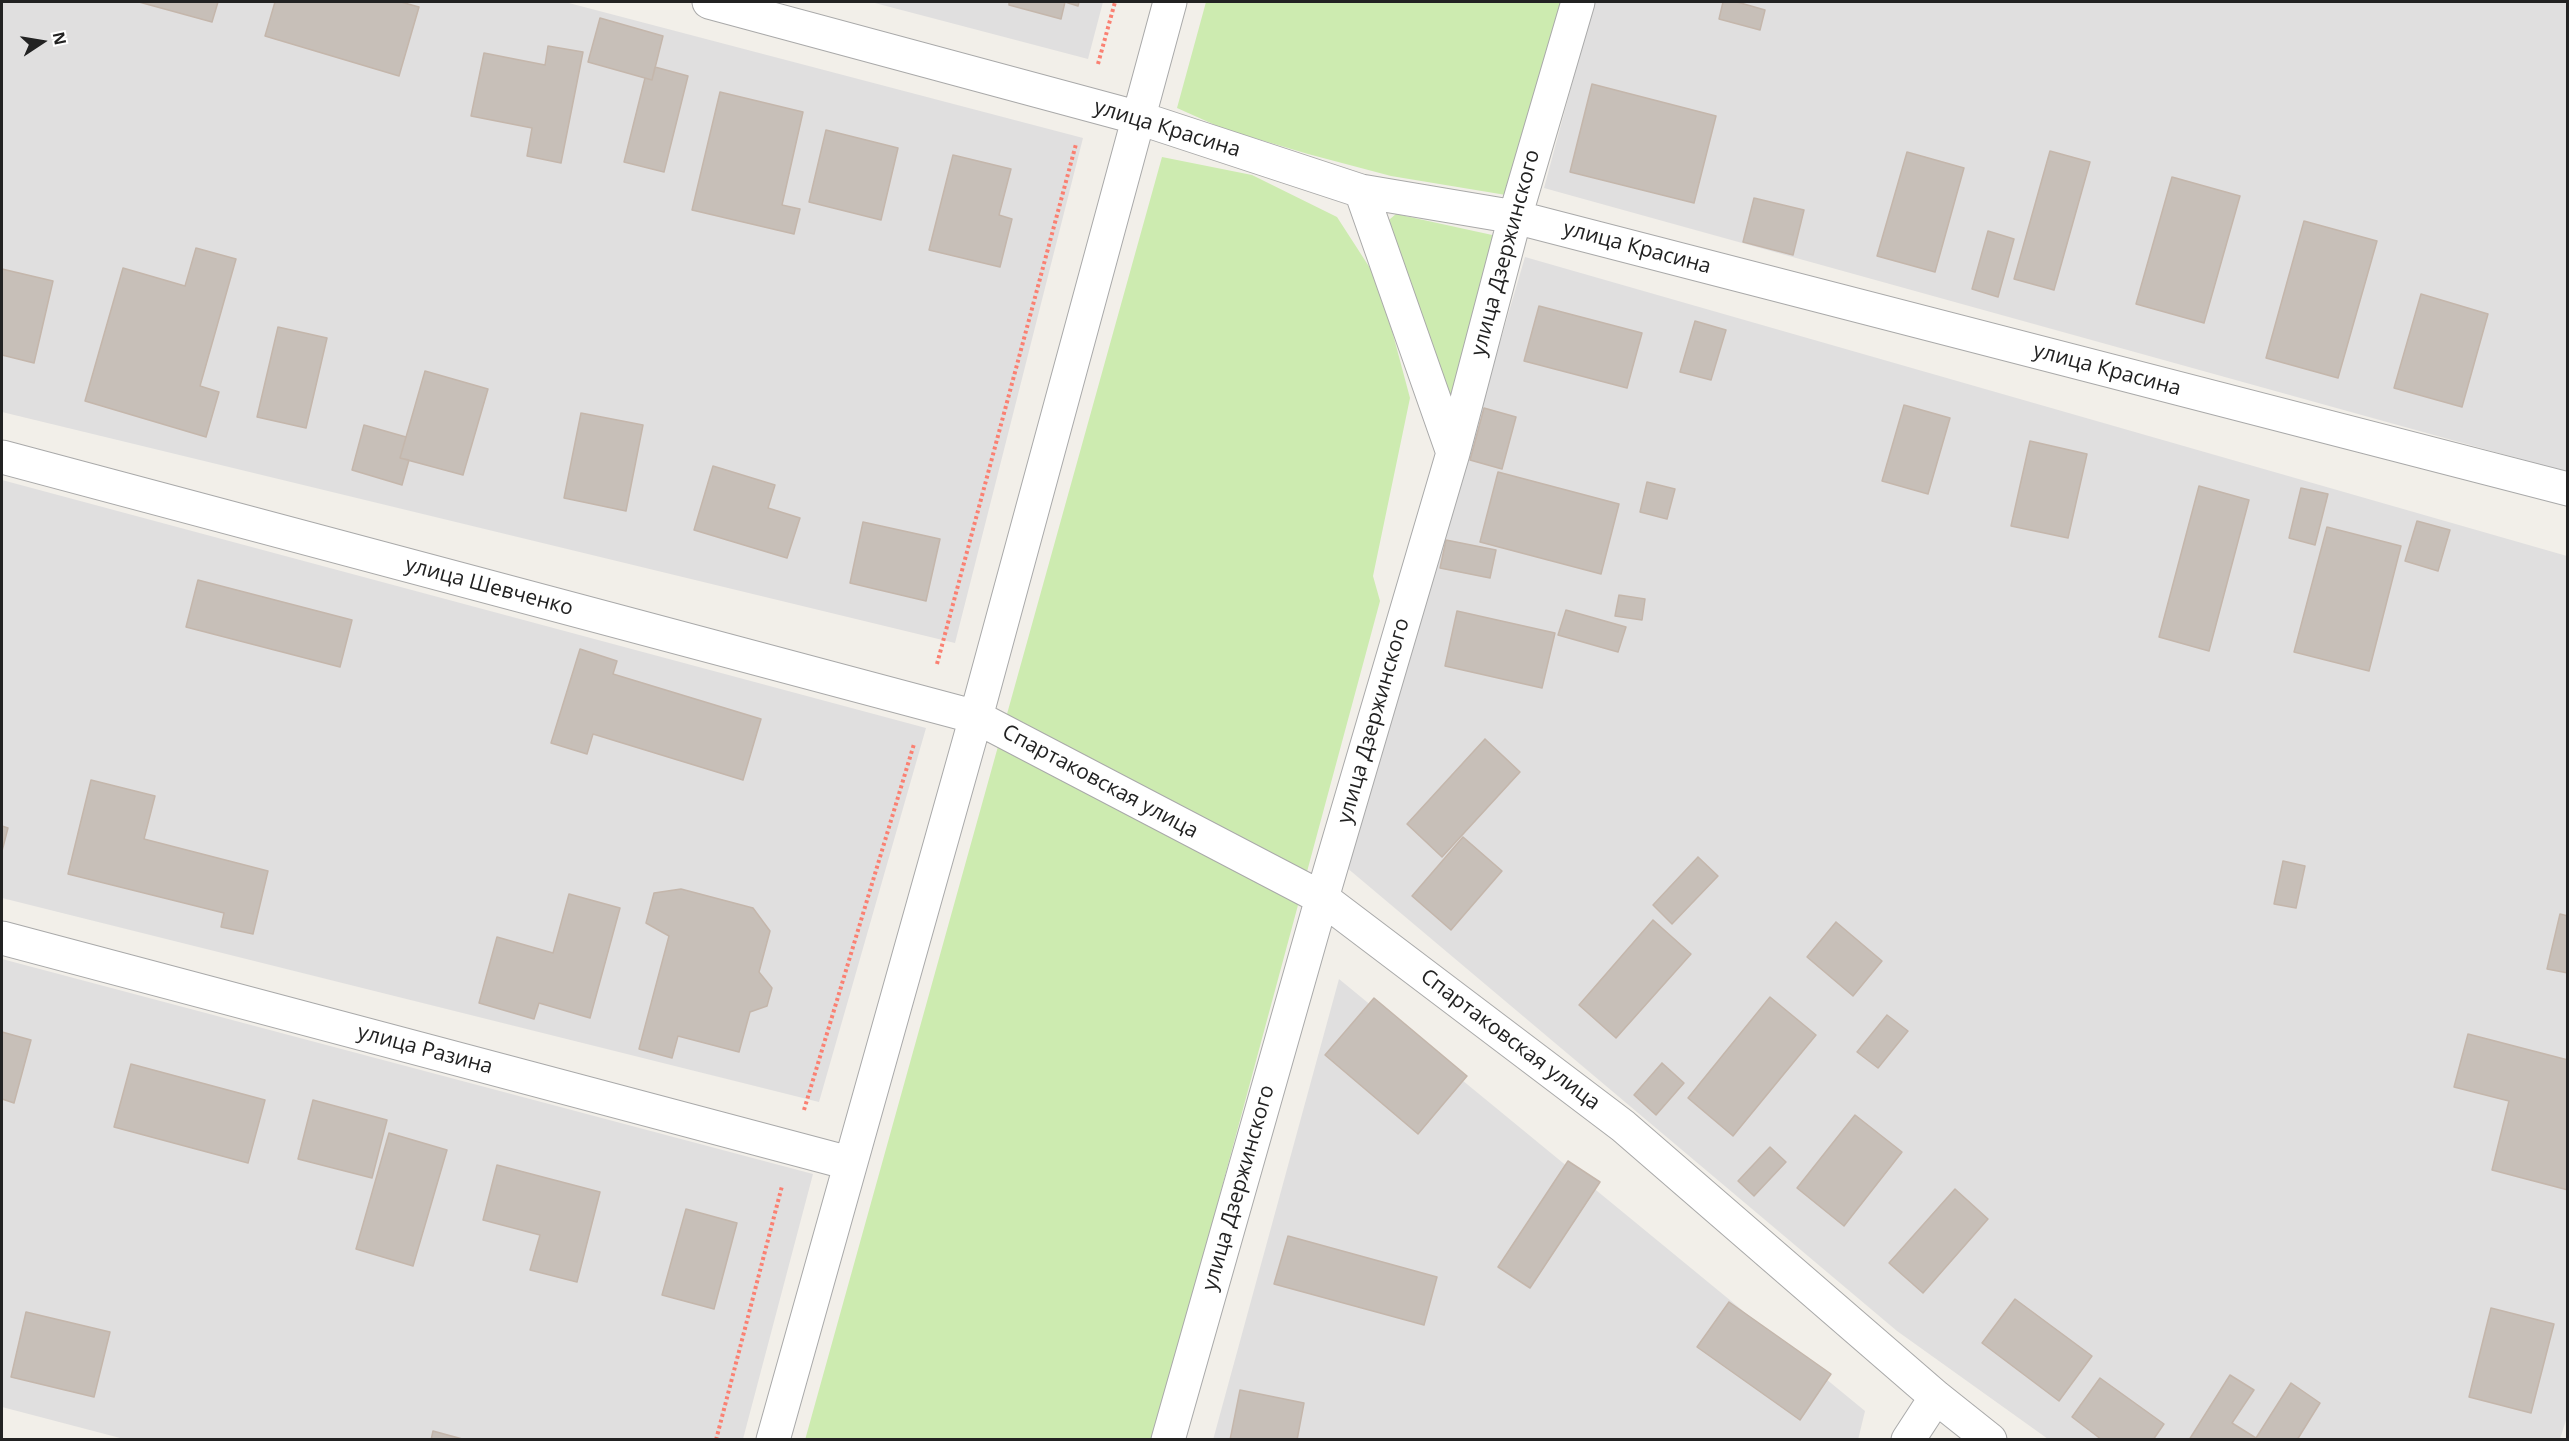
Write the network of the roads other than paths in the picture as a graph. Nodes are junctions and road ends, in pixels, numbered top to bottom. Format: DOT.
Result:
graph roads {
  1 [pos="709,2"];
  2 [pos="1170,2"];
  3 [pos="1578,2"];
  4 [pos="1139,118"];
  5 [pos="1361,191"];
  6 [pos="1515,217"];
  7 [pos="1453,453"];
  8 [pos="2,457"];
  9 [pos="2568,489"];
  10 [pos="976,717"];
  11 [pos="1322,898"];
  12 [pos="2,938"];
  13 [pos="849,1162"];
  14 [pos="1936,1397"];
  15 [pos="773,1440"];
  16 [pos="1168,1440"];
  17 [pos="1908,1440"];
  18 [pos="1990,1440"];
  1 -- 4 [label="street, улица Красина"];
  2 -- 4 [label="street"];
  3 -- 6 [label="street, улица Дзержинского"];
  4 -- 5 [label="street, улица Красина"];
  4 -- 10 [label="street"];
  5 -- 6 [label="street, улица Красина"];
  5 -- 7 [label="street"];
  6 -- 7 [label="street, улица Дзержинского"];
  6 -- 9 [label="street, улица Красина"];
  7 -- 11 [label="street, улица Дзержинского"];
  8 -- 10 [label="street, улица Шевченко"];
  10 -- 11 [label="street, Спартаковская улица"];
  10 -- 13 [label="street"];
  11 -- 14 [label="street, Спартаковская улица"];
  11 -- 16 [label="street, улица Дзержинского"];
  12 -- 13 [label="street, улица Разина"];
  13 -- 15 [label="street"];
  14 -- 17 [label="street"];
  14 -- 18 [label="street, Спартаковская улица"];
}
